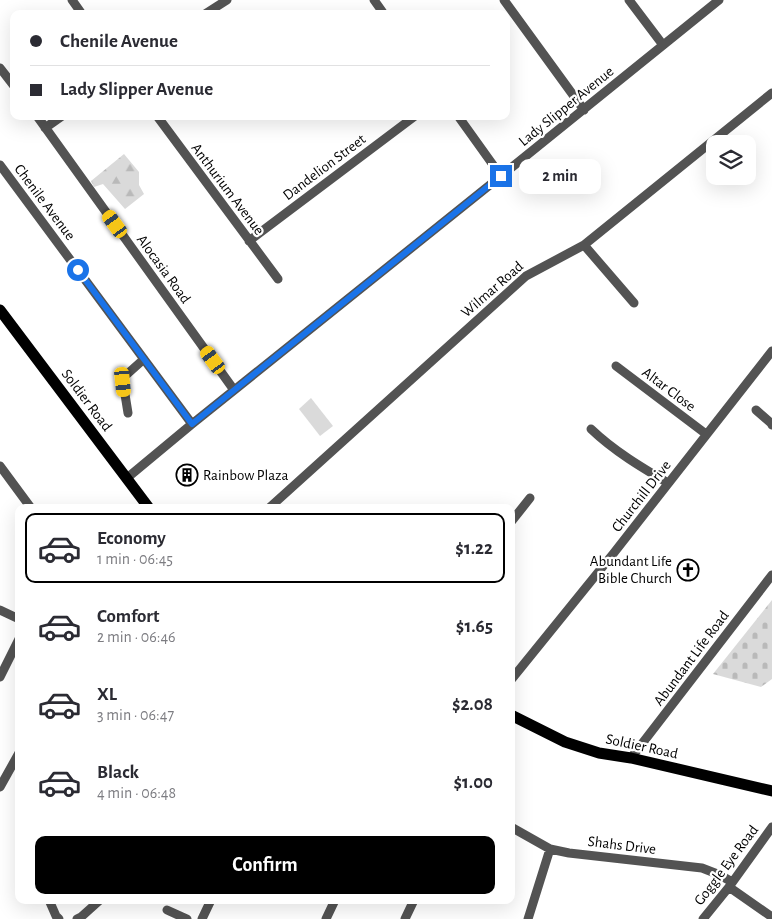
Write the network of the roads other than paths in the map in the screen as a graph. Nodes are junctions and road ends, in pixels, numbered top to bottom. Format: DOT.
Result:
graph roads {
  1 [pos="227,0"];
  2 [pos="504,0"];
  3 [pos="629,0"];
  4 [pos="719,0"];
  5 [pos="220,10"];
  6 [pos="663,45"];
  7 [pos="0,68"];
  8 [pos="10,81"];
  9 [pos="772,93"];
  10 [pos="584,110"];
  11 [pos="40,120"];
  12 [pos="56,120"];
  13 [pos="160,120"];
  14 [pos="410,120"];
  15 [pos="461,120"];
  16 [pos="45,128"];
  17 [pos="0,165"];
  18 [pos="501,176"];
  19 [pos="250,241"];
  20 [pos="584,244"];
  21 [pos="278,279"];
  22 [pos="634,303"];
  23 [pos="0,310"];
  24 [pos="772,351"];
  25 [pos="144,359"];
  26 [pos="616,366"];
  27 [pos="234,390"];
  28 [pos="756,410"];
  29 [pos="128,414"];
  30 [pos="192,424"];
  31 [pos="772,425"];
  32 [pos="591,429"];
  33 [pos="706,434"];
  34 [pos="0,466"];
  35 [pos="127,478"];
  36 [pos="668,483"];
  37 [pos="530,498"];
  38 [pos="28,504"];
  39 [pos="146,504"];
  40 [pos="272,504"];
  41 [pos="515,517"];
  42 [pos="772,575"];
  43 [pos="0,610"];
  44 [pos="15,618"];
  45 [pos="15,648"];
  46 [pos="515,675"];
  47 [pos="0,677"];
  48 [pos="515,717"];
  49 [pos="631,758"];
  50 [pos="15,760"];
  51 [pos="0,787"];
  52 [pos="772,791"];
  53 [pos="772,827"];
  54 [pos="515,829"];
  55 [pos="550,849"];
  56 [pos="730,884"];
  57 [pos="51,904"];
  58 [pos="95,904"];
  59 [pos="209,904"];
  60 [pos="333,904"];
  61 [pos="412,904"];
  62 [pos="167,910"];
  63 [pos="772,916"];
  64 [pos="59,919"];
  65 [pos="77,919"];
  66 [pos="186,919"];
  67 [pos="202,919"];
  68 [pos="326,919"];
  69 [pos="405,919"];
  70 [pos="528,919"];
  71 [pos="703,919"];
  1 -- 5 [label="street"];
  2 -- 10 [label="street"];
  3 -- 6 [label="street"];
  4 -- 6 [label="street, Lady Slipper Avenue"];
  6 -- 10 [label="street, Lady Slipper Avenue"];
  7 -- 8 [label="street"];
  9 -- 20 [label="street, Wilmar Road"];
  10 -- 18 [label="street, Lady Slipper Avenue"];
  11 -- 16 [label="street, Alocasia Road"];
  12 -- 16 [label="street"];
  13 -- 19 [label="street, Anthurium Avenue"];
  14 -- 19 [label="street, Dandelion Street"];
  15 -- 18 [label="street"];
  16 -- 27 [label="street, Alocasia Road"];
  17 -- 25 [label="street, Chenile Avenue"];
  18 -- 27 [label="street, Lady Slipper Avenue"];
  19 -- 21 [label="street, Anthurium Avenue"];
  20 -- 22 [label="street"];
  20 -- 40 [label="street, Wilmar Road"];
  23 -- 35 [label="main road, Soldier Road"];
  24 -- 33 [label="street, Churchill Drive"];
  25 -- 29 [label="street"];
  25 -- 30 [label="street, Chenile Avenue"];
  26 -- 33 [label="street, Altar Close"];
  27 -- 30 [label="street, Lady Slipper Avenue"];
  28 -- 31 [label="street"];
  30 -- 35 [label="street, Lady Slipper Avenue"];
  32 -- 36 [label="street"];
  33 -- 36 [label="street, Churchill Drive"];
  34 -- 38 [label="street"];
  35 -- 39 [label="main road, Soldier Road"];
  36 -- 46 [label="street, Churchill Drive"];
  37 -- 41 [label="street"];
  42 -- 49 [label="street, Abundant Life Road"];
  43 -- 44 [label="street"];
  45 -- 47 [label="street"];
  48 -- 49 [label="main road, Soldier Road"];
  49 -- 52 [label="main road, Soldier Road"];
  50 -- 51 [label="street"];
  53 -- 56 [label="street, Goggle Eye Road"];
  54 -- 55 [label="street, Shahs Drive"];
  55 -- 56 [label="street, Shahs Drive"];
  55 -- 70 [label="street"];
  56 -- 63 [label="street, Shahs Drive"];
  56 -- 71 [label="street, Goggle Eye Road"];
  57 -- 64 [label="street"];
  58 -- 65 [label="street"];
  59 -- 67 [label="street"];
  60 -- 68 [label="street"];
  61 -- 69 [label="street"];
  62 -- 66 [label="street"];
}
